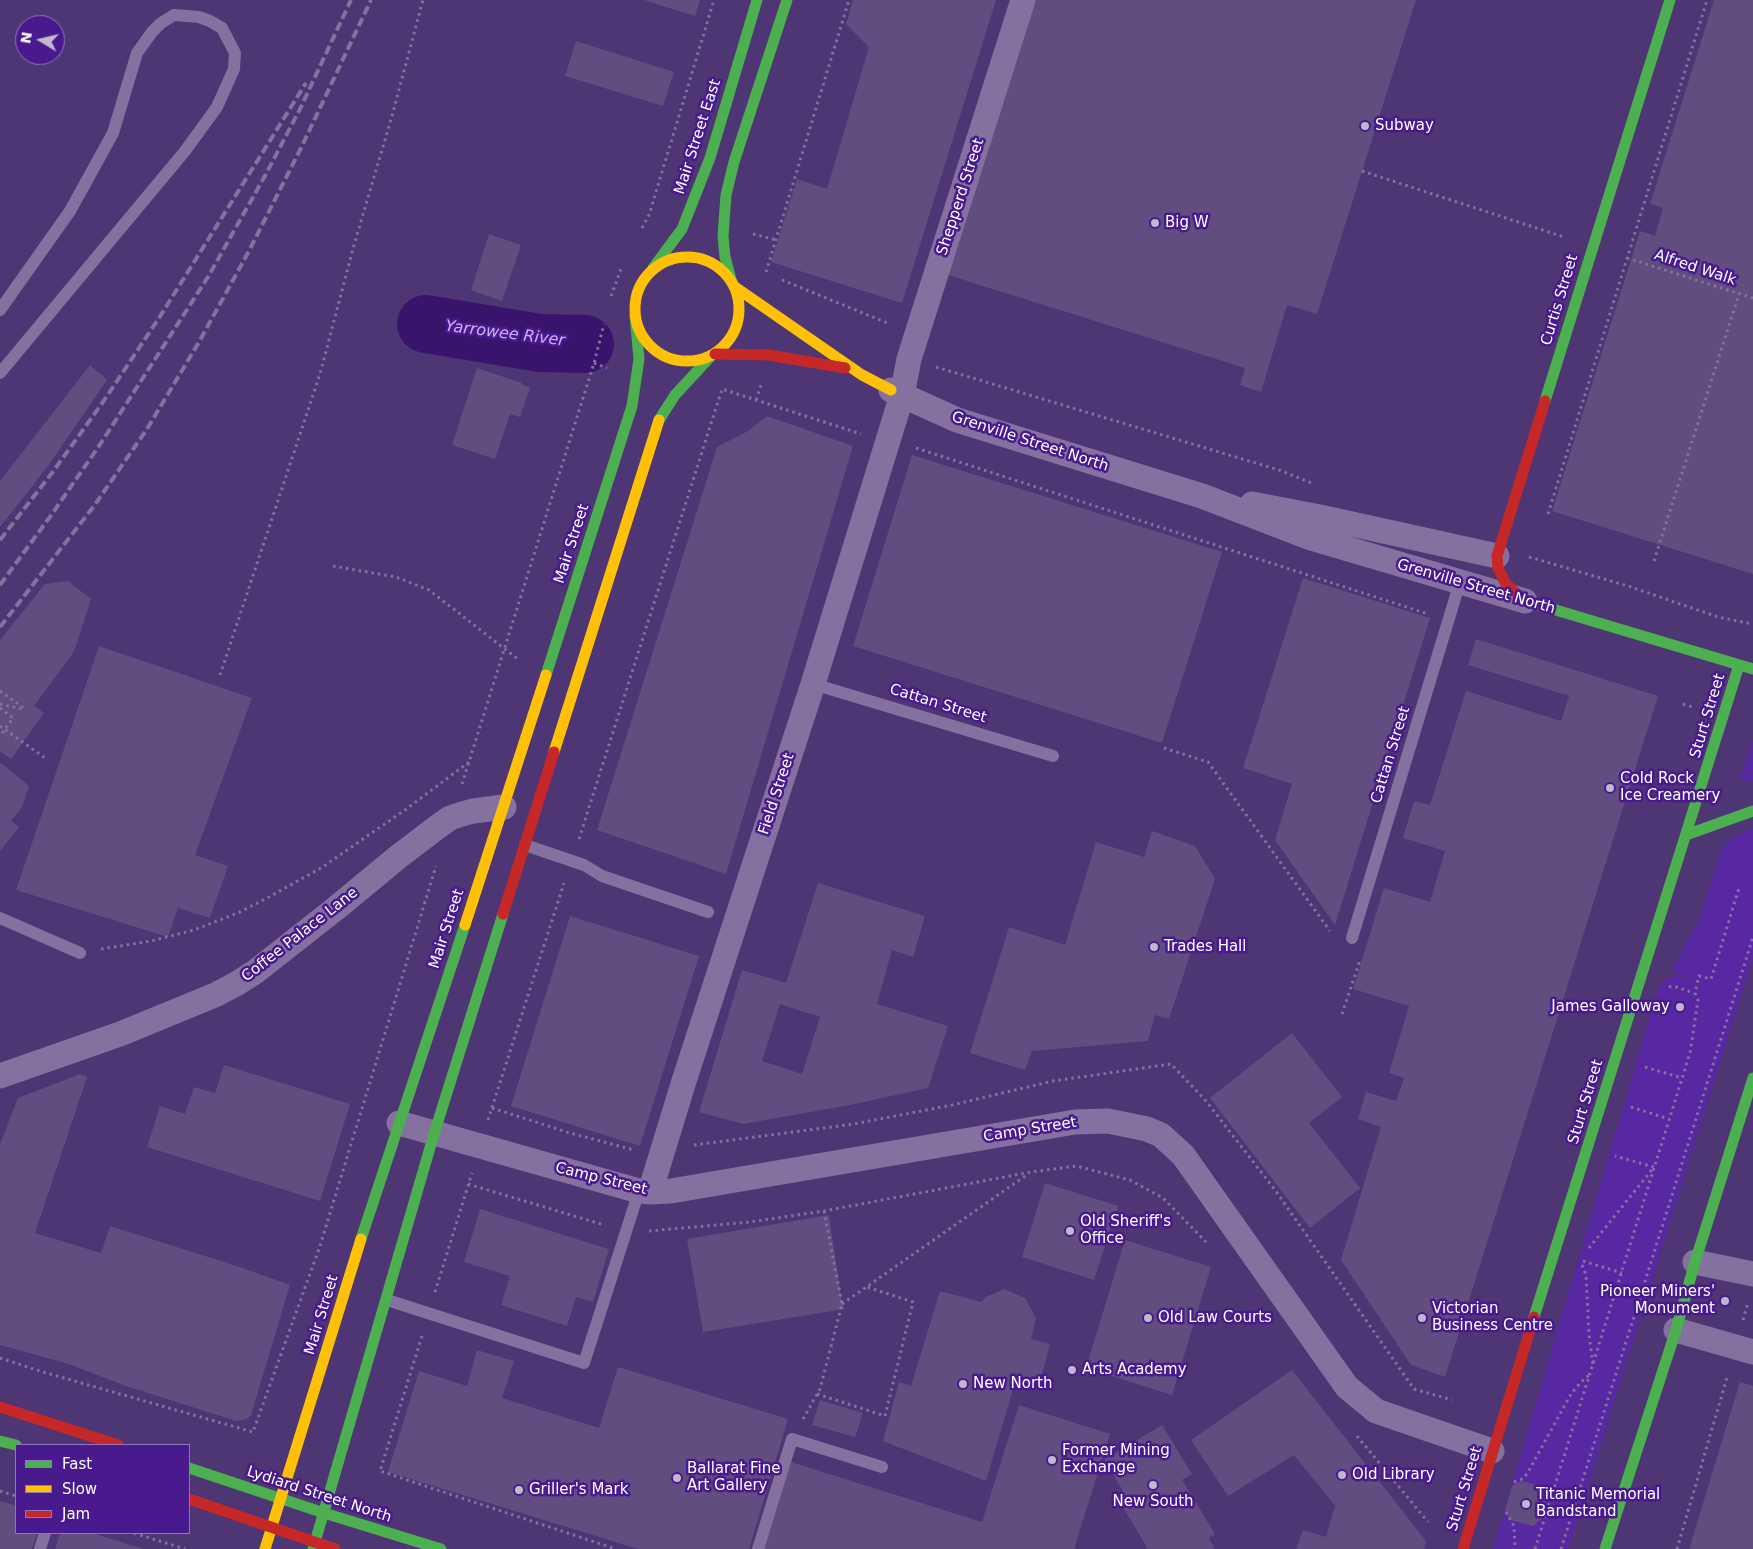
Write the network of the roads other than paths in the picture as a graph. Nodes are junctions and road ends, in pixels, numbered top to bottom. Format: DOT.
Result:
graph roads {
  1 [pos="758,0"];
  2 [pos="787,0"];
  3 [pos="1023,0"];
  4 [pos="1670,0"];
  5 [pos="648,274"];
  6 [pos="733,285"];
  7 [pos="0,310"];
  8 [pos="635,316"];
  9 [pos="714,354"];
  10 [pos="0,373"];
  11 [pos="862,375"];
  12 [pos="897,393"];
  13 [pos="1202,496"];
  14 [pos="1496,556"];
  15 [pos="1460,582"];
  16 [pos="1525,601"];
  17 [pos="1748,663"];
  18 [pos="813,684"];
  19 [pos="1053,756"];
  20 [pos="504,807"];
  21 [pos="1753,811"];
  22 [pos="1686,835"];
  23 [pos="525,845"];
  24 [pos="708,912"];
  25 [pos="0,918"];
  26 [pos="1352,938"];
  27 [pos="80,953"];
  28 [pos="0,1076"];
  29 [pos="1753,1078"];
  30 [pos="399,1123"];
  31 [pos="434,1134"];
  32 [pos="644,1191"];
  33 [pos="1695,1262"];
  34 [pos="1752,1285"];
  35 [pos="387,1300"];
  36 [pos="1676,1330"];
  37 [pos="1745,1349"];
  38 [pos="0,1407"];
  39 [pos="0,1441"];
  40 [pos="115,1444"];
  41 [pos="15,1445"];
  42 [pos="1492,1451"];
  43 [pos="882,1467"];
  44 [pos="190,1468"];
  45 [pos="190,1498"];
  46 [pos="282,1498"];
  47 [pos="324,1513"];
  48 [pos="273,1526"];
  49 [pos="45,1534"];
  50 [pos="314,1546"];
  51 [pos="40,1549"];
  52 [pos="265,1549"];
  53 [pos="335,1549"];
  54 [pos="441,1549"];
  55 [pos="758,1549"];
  56 [pos="1463,1549"];
  57 [pos="1605,1549"];
  1 -- 5 [label="main road, Mair Street East"];
  2 -- 6 [label="main road"];
  3 -- 12 [label="street, Shepperd Street"];
  4 -- 14 [label="main road, Curtis Street"];
  5 -- 6 [label="main road"];
  5 -- 8 [label="main road"];
  6 -- 9 [label="main road"];
  6 -- 11 [label="main road, Grenville Street North"];
  7 -- 10 [label="lane"];
  8 -- 9 [label="main road"];
  8 -- 20 [label="main road, Mair Street"];
  9 -- 11 [label="main road, Grenville Street North"];
  9 -- 23 [label="main road"];
  11 -- 12 [label="main road, Grenville Street North"];
  12 -- 13 [label="street, Grenville Street North"];
  12 -- 18 [label="street, Field Street"];
  13 -- 14 [label="street, Grenville Street North"];
  13 -- 15 [label="street, Grenville Street North"];
  14 -- 16 [label="main road"];
  15 -- 16 [label="street, Grenville Street North"];
  15 -- 26 [label="lane, Cattan Street"];
  16 -- 17 [label="main road, Grenville Street North"];
  17 -- 22 [label="main road, Sturt Street"];
  18 -- 19 [label="lane, Cattan Street"];
  18 -- 32 [label="street, Field Street"];
  20 -- 28 [label="street, Coffee Palace Lane"];
  20 -- 30 [label="main road, Mair Street"];
  21 -- 22 [label="main road"];
  22 -- 42 [label="main road, Sturt Street"];
  23 -- 24 [label="lane"];
  23 -- 31 [label="main road"];
  25 -- 27 [label="lane"];
  29 -- 33 [label="main road"];
  30 -- 31 [label="street, Camp Street"];
  30 -- 46 [label="main road, Mair Street"];
  31 -- 32 [label="street, Camp Street"];
  31 -- 35 [label="main road"];
  32 -- 35 [label="lane"];
  32 -- 42 [label="street, Camp Street"];
  33 -- 34 [label="street"];
  33 -- 36 [label="main road"];
  35 -- 47 [label="main road"];
  36 -- 37 [label="street"];
  36 -- 57 [label="main road"];
  38 -- 40 [label="main road"];
  39 -- 41 [label="main road"];
  42 -- 56 [label="main road, Sturt Street"];
  43 -- 55 [label="lane"];
  44 -- 46 [label="main road, Lydiard Street North"];
  45 -- 48 [label="main road"];
  46 -- 47 [label="main road, Lydiard Street North"];
  46 -- 48 [label="main road, Mair Street"];
  47 -- 50 [label="main road"];
  47 -- 54 [label="main road, Lydiard Street North"];
  48 -- 50 [label="main road"];
  48 -- 52 [label="main road, Mair Street"];
  49 -- 51 [label="lane"];
  50 -- 53 [label="main road"];
}
